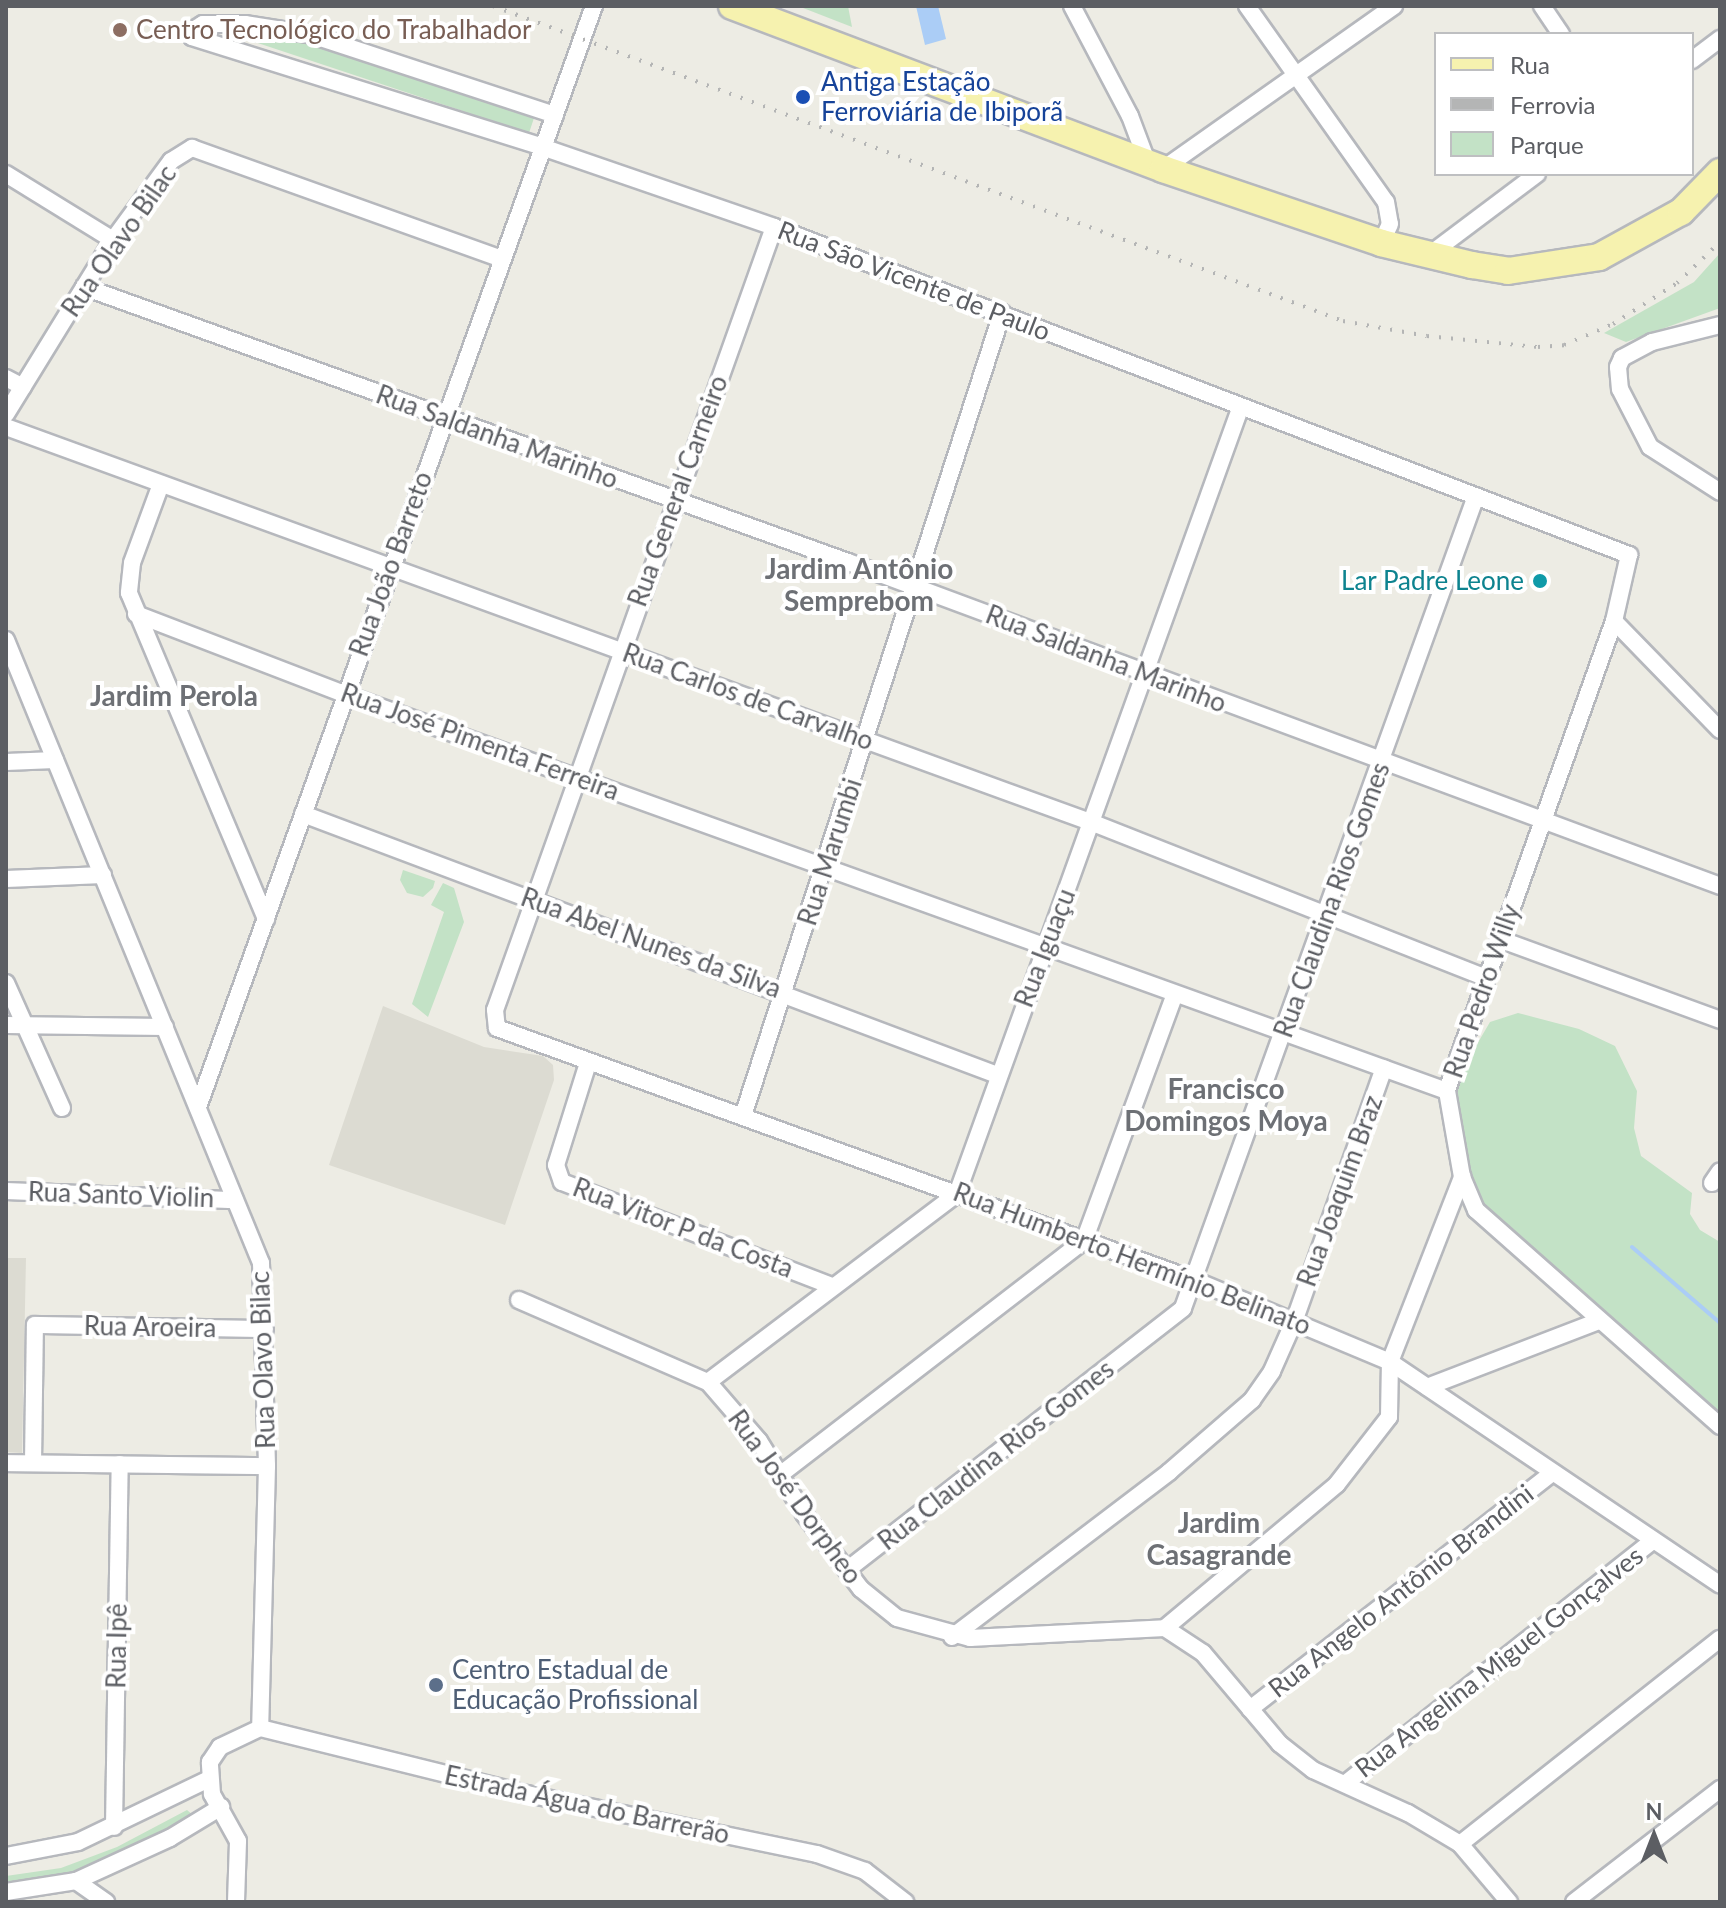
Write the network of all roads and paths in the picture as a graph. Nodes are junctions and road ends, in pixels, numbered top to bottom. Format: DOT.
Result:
graph roads {
  1 [pos="605,6"];
  2 [pos="732,6"];
  3 [pos="1072,6"];
  4 [pos="1247,6"];
  5 [pos="1394,6"];
  6 [pos="1542,6"];
  7 [pos="590,14"];
  8 [pos="1560,32"];
  9 [pos="1720,39"];
  10 [pos="1694,58"];
  11 [pos="1295,77"];
  12 [pos="555,115"];
  13 [pos="542,147"];
  14 [pos="1156,166"];
  15 [pos="1720,172"];
  16 [pos="6,174"];
  17 [pos="1534,176"];
  18 [pos="774,227"];
  19 [pos="113,240"];
  20 [pos="1381,243"];
  21 [pos="1429,255"];
  22 [pos="500,258"];
  23 [pos="84,287"];
  24 [pos="1002,313"];
  25 [pos="1720,325"];
  26 [pos="6,378"];
  27 [pos="23,387"];
  28 [pos="1240,409"];
  29 [pos="6,414"];
  30 [pos="443,418"];
  31 [pos="6,427"];
  32 [pos="161,484"];
  33 [pos="1720,492"];
  34 [pos="1476,496"];
  35 [pos="675,501"];
  36 [pos="1630,558"];
  37 [pos="390,567"];
  38 [pos="912,586"];
  39 [pos="136,614"];
  40 [pos="1614,621"];
  41 [pos="6,640"];
  42 [pos="620,651"];
  43 [pos="1146,674"];
  44 [pos="344,694"];
  45 [pos="1720,730"];
  46 [pos="865,740"];
  47 [pos="55,760"];
  48 [pos="6,762"];
  49 [pos="1382,762"];
  50 [pos="577,777"];
  51 [pos="303,814"];
  52 [pos="1542,821"];
  53 [pos="1093,823"];
  54 [pos="827,866"];
  55 [pos="103,875"];
  56 [pos="6,879"];
  57 [pos="1720,886"];
  58 [pos="535,900"];
  59 [pos="1326,915"];
  60 [pos="266,919"];
  61 [pos="1499,939"];
  62 [pos="1045,949"];
  63 [pos="1486,978"];
  64 [pos="6,983"];
  65 [pos="785,992"];
  66 [pos="1175,994"];
  67 [pos="1720,1020"];
  68 [pos="26,1024"];
  69 [pos="6,1025"];
  70 [pos="165,1027"];
  71 [pos="497,1028"];
  72 [pos="1285,1031"];
  73 [pos="588,1063"];
  74 [pos="1384,1068"];
  75 [pos="997,1075"];
  76 [pos="1447,1091"];
  77 [pos="198,1107"];
  78 [pos="62,1108"];
  79 [pos="743,1116"];
  80 [pos="1462,1177"];
  81 [pos="6,1191"];
  82 [pos="957,1194"];
  83 [pos="235,1200"];
  84 [pos="1084,1241"];
  85 [pos="1194,1280"];
  86 [pos="831,1286"];
  87 [pos="519,1300"];
  88 [pos="1295,1319"];
  89 [pos="1599,1321"];
  90 [pos="265,1329"];
  91 [pos="1390,1362"];
  92 [pos="708,1382"];
  93 [pos="1427,1387"];
  94 [pos="1720,1426"];
  95 [pos="6,1463"];
  96 [pos="33,1463"];
  97 [pos="120,1464"];
  98 [pos="267,1466"];
  99 [pos="1552,1473"];
  100 [pos="781,1474"];
  101 [pos="1652,1541"];
  102 [pos="847,1570"];
  103 [pos="1720,1585"];
  104 [pos="1165,1628"];
  105 [pos="952,1637"];
  106 [pos="1720,1639"];
  107 [pos="1250,1709"];
  108 [pos="260,1728"];
  109 [pos="209,1779"];
  110 [pos="1346,1783"];
  111 [pos="1720,1789"];
  112 [pos="221,1807"];
  113 [pos="114,1827"];
  114 [pos="1460,1844"];
  115 [pos="6,1856"];
  116 [pos="76,1881"];
  117 [pos="6,1892"];
  118 [pos="106,1902"];
  119 [pos="236,1902"];
  120 [pos="905,1902"];
  121 [pos="1509,1902"];
  122 [pos="1574,1902"];
  1 -- 7 [label="street"];
  2 -- 14 [label="main road"];
  3 -- 14 [label="street"];
  4 -- 11 [label="street"];
  5 -- 11 [label="street"];
  6 -- 8 [label="street"];
  7 -- 12 [label="street, Rua João Barreto"];
  9 -- 10 [label="street"];
  11 -- 14 [label="street"];
  11 -- 20 [label="street"];
  12 -- 13 [label="street, Rua João Barreto"];
  12 -- 13 [label="street, Rua São Vicente de Paulo"];
  13 -- 18 [label="street, Rua São Vicente de Paulo"];
  13 -- 22 [label="street, Rua João Barreto"];
  14 -- 20 [label="main road"];
  15 -- 21 [label="main road"];
  16 -- 19 [label="street"];
  17 -- 21 [label="street"];
  18 -- 24 [label="street, Rua São Vicente de Paulo"];
  18 -- 35 [label="street, Rua General Carneiro"];
  19 -- 22 [label="street, Rua Olavo Bilac"];
  19 -- 23 [label="street, Rua Olavo Bilac"];
  20 -- 21 [label="main road"];
  22 -- 30 [label="street, Rua João Barreto"];
  23 -- 27 [label="street, Rua Olavo Bilac"];
  23 -- 30 [label="street, Rua Saldanha Marinho"];
  24 -- 28 [label="street, Rua São Vicente de Paulo"];
  24 -- 38 [label="street, Rua Marumbi"];
  25 -- 33 [label="street"];
  26 -- 27 [label="street"];
  27 -- 29 [label="street, Rua Olavo Bilac"];
  28 -- 34 [label="street, Rua São Vicente de Paulo"];
  28 -- 43 [label="street, Rua Iguaçu"];
  30 -- 35 [label="street, Rua Saldanha Marinho"];
  30 -- 37 [label="street, Rua João Barreto"];
  31 -- 32 [label="street, Rua Carlos de Carvalho"];
  32 -- 37 [label="street, Rua Carlos de Carvalho"];
  32 -- 39 [label="street"];
  34 -- 36 [label="street, Rua São Vicente de Paulo"];
  34 -- 49 [label="street, Rua Claudina Rios Gomes"];
  35 -- 38 [label="street, Rua Saldanha Marinho"];
  35 -- 42 [label="street, Rua General Carneiro"];
  36 -- 40 [label="street, Rua Pedro Willy"];
  37 -- 42 [label="street, Rua Carlos de Carvalho"];
  37 -- 44 [label="street, Rua João Barreto"];
  38 -- 43 [label="street, Rua Saldanha Marinho"];
  38 -- 46 [label="street, Rua Marumbi"];
  39 -- 44 [label="street, Rua José Pimenta Ferreira"];
  39 -- 60 [label="street"];
  40 -- 45 [label="street"];
  40 -- 52 [label="street, Rua Pedro Willy"];
  41 -- 47 [label="street, Rua Olavo Bilac"];
  42 -- 46 [label="street, Rua Carlos de Carvalho"];
  42 -- 50 [label="street, Rua General Carneiro"];
  43 -- 49 [label="street, Rua Saldanha Marinho"];
  43 -- 53 [label="street, Rua Iguaçu"];
  44 -- 50 [label="street, Rua José Pimenta Ferreira"];
  44 -- 51 [label="street, Rua João Barreto"];
  46 -- 53 [label="street, Rua Carlos de Carvalho"];
  46 -- 54 [label="street, Rua Marumbi"];
  47 -- 48 [label="street"];
  47 -- 55 [label="street, Rua Olavo Bilac"];
  49 -- 52 [label="street, Rua Saldanha Marinho"];
  49 -- 59 [label="street, Rua Claudina Rios Gomes"];
  50 -- 54 [label="street, Rua José Pimenta Ferreira"];
  50 -- 58 [label="street, Rua General Carneiro"];
  51 -- 58 [label="street, Rua Abel Nunes da Silva"];
  51 -- 60 [label="street, Rua João Barreto"];
  52 -- 57 [label="street, Rua Saldanha Marinho"];
  52 -- 61 [label="street, Rua Pedro Willy"];
  53 -- 59 [label="street, Rua Carlos de Carvalho"];
  53 -- 62 [label="street, Rua Iguaçu"];
  54 -- 62 [label="street, Rua José Pimenta Ferreira"];
  54 -- 65 [label="street, Rua Marumbi"];
  55 -- 56 [label="street"];
  55 -- 70 [label="street, Rua Olavo Bilac"];
  58 -- 65 [label="street, Rua Abel Nunes da Silva"];
  58 -- 71 [label="street, Rua General Carneiro"];
  59 -- 63 [label="street, Rua Carlos de Carvalho"];
  59 -- 72 [label="street, Rua Claudina Rios Gomes"];
  60 -- 77 [label="street, Rua João Barreto"];
  61 -- 63 [label="street, Rua Pedro Willy"];
  61 -- 67 [label="street"];
  62 -- 66 [label="street, Rua José Pimenta Ferreira"];
  62 -- 75 [label="street, Rua Iguaçu"];
  63 -- 76 [label="street, Rua Pedro Willy"];
  64 -- 68 [label="street"];
  65 -- 75 [label="street, Rua Abel Nunes da Silva"];
  65 -- 79 [label="street, Rua Marumbi"];
  66 -- 72 [label="street, Rua José Pimenta Ferreira"];
  66 -- 84 [label="street"];
  68 -- 69 [label="street"];
  68 -- 70 [label="street"];
  68 -- 78 [label="street"];
  70 -- 77 [label="street, Rua Olavo Bilac"];
  71 -- 73 [label="street, Rua Humberto Hermínio Belinato"];
  72 -- 74 [label="street, Rua José Pimenta Ferreira"];
  72 -- 85 [label="street, Rua Claudina Rios Gomes"];
  73 -- 79 [label="street, Rua Humberto Hermínio Belinato"];
  73 -- 86 [label="street, Rua Vitor P da Costa"];
  74 -- 76 [label="street, Rua José Pimenta Ferreira"];
  74 -- 88 [label="street, Rua Joaquim Braz"];
  75 -- 82 [label="street, Rua Iguaçu"];
  76 -- 80 [label="street, Rua Pedro Willy"];
  77 -- 83 [label="street, Rua Olavo Bilac"];
  79 -- 82 [label="street, Rua Humberto Hermínio Belinato"];
  80 -- 89 [label="street, Rua Pedro Willy"];
  80 -- 91 [label="street"];
  81 -- 83 [label="street, Rua Santo Violin"];
  82 -- 84 [label="street, Rua Humberto Hermínio Belinato"];
  82 -- 86 [label="street"];
  83 -- 90 [label="street, Rua Olavo Bilac"];
  84 -- 85 [label="street, Rua Humberto Hermínio Belinato"];
  84 -- 100 [label="street"];
  85 -- 88 [label="street, Rua Humberto Hermínio Belinato"];
  85 -- 102 [label="street, Rua Claudina Rios Gomes"];
  86 -- 92 [label="street"];
  87 -- 92 [label="street, Rua José Dorpheo"];
  88 -- 91 [label="street, Rua Humberto Hermínio Belinato"];
  88 -- 105 [label="street, Rua Joaquim Braz"];
  89 -- 93 [label="street"];
  89 -- 94 [label="street, Rua Pedro Willy"];
  90 -- 96 [label="street, Rua Aroeira"];
  90 -- 98 [label="street, Rua Olavo Bilac"];
  91 -- 93 [label="street, Rua Humberto Hermínio Belinato"];
  91 -- 104 [label="street"];
  92 -- 100 [label="street, Rua José Dorpheo"];
  93 -- 99 [label="street, Rua Humberto Hermínio Belinato"];
  95 -- 96 [label="street"];
  96 -- 97 [label="street"];
  97 -- 98 [label="street"];
  97 -- 113 [label="street, Rua Ipê"];
  98 -- 108 [label="street, Rua Olavo Bilac"];
  99 -- 101 [label="street, Rua Humberto Hermínio Belinato"];
  99 -- 107 [label="street, Rua Angelo Antônio Brandini"];
  100 -- 102 [label="street, Rua José Dorpheo"];
  101 -- 103 [label="street, Rua Humberto Hermínio Belinato"];
  101 -- 110 [label="street, Rua Angelina Miguel Gonçalves"];
  102 -- 105 [label="street, Rua José Dorpheo"];
  104 -- 105 [label="street, Rua José Dorpheo"];
  104 -- 107 [label="street"];
  106 -- 114 [label="street"];
  107 -- 110 [label="street"];
  108 -- 109 [label="street"];
  108 -- 120 [label="street, Estrada Água do Barrerão"];
  109 -- 112 [label="street"];
  109 -- 113 [label="street"];
  110 -- 114 [label="street"];
  111 -- 122 [label="street"];
  112 -- 116 [label="street"];
  112 -- 119 [label="street"];
  113 -- 115 [label="street"];
  114 -- 121 [label="street"];
  116 -- 117 [label="street"];
  116 -- 118 [label="street"];
}
